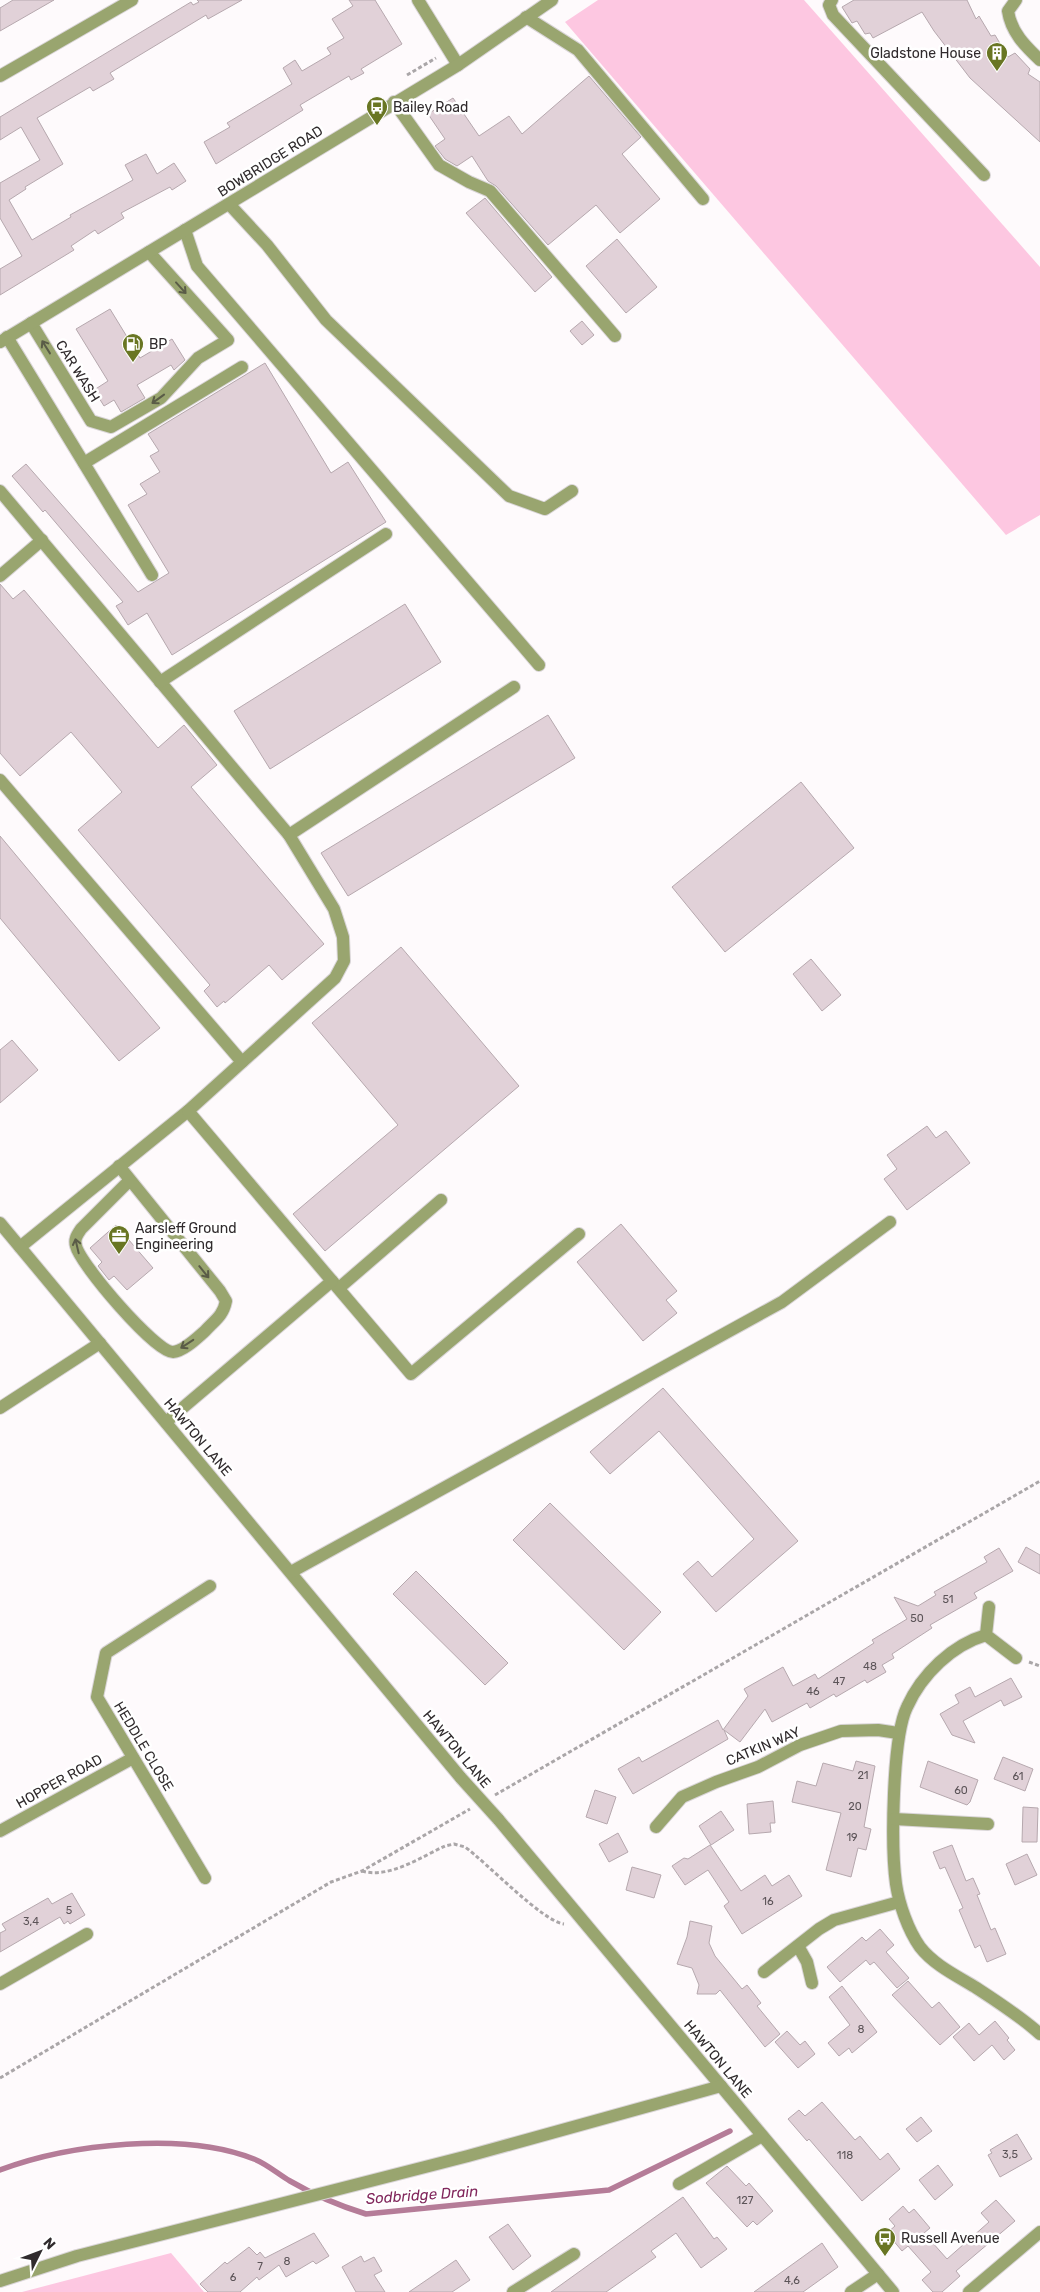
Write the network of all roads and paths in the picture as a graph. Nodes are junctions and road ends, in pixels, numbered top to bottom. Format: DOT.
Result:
graph roads {
  1 [pos="132,0"];
  2 [pos="418,0"];
  3 [pos="552,0"];
  4 [pos="832,0"];
  5 [pos="1016,0"];
  6 [pos="526,17"];
  7 [pos="1040,60"];
  8 [pos="458,65"];
  9 [pos="0,76"];
  10 [pos="394,102"];
  11 [pos="984,175"];
  12 [pos="703,199"];
  13 [pos="229,204"];
  14 [pos="185,230"];
  15 [pos="149,252"];
  16 [pos="31,323"];
  17 [pos="615,336"];
  18 [pos="4,340"];
  19 [pos="242,367"];
  20 [pos="84,463"];
  21 [pos="0,491"];
  22 [pos="572,491"];
  23 [pos="386,534"];
  24 [pos="42,540"];
  25 [pos="152,575"];
  26 [pos="0,576"];
  27 [pos="539,665"];
  28 [pos="160,682"];
  29 [pos="514,687"];
  30 [pos="0,780"];
  31 [pos="289,835"];
  32 [pos="242,1062"];
  33 [pos="188,1111"];
  34 [pos="119,1166"];
  35 [pos="130,1180"];
  36 [pos="441,1200"];
  37 [pos="890,1222"];
  38 [pos="0,1223"];
  39 [pos="580,1234"];
  40 [pos="20,1247"];
  41 [pos="336,1285"];
  42 [pos="100,1344"];
  43 [pos="0,1408"];
  44 [pos="166,1422"];
  45 [pos="1040,1481"];
  46 [pos="292,1572"];
  47 [pos="210,1586"];
  48 [pos="989,1607"];
  49 [pos="986,1635"];
  50 [pos="1016,1658"];
  51 [pos="898,1733"];
  52 [pos="133,1758"];
  53 [pos="490,1798"];
  54 [pos="473,1807"];
  55 [pos="894,1818"];
  56 [pos="988,1824"];
  57 [pos="656,1827"];
  58 [pos="0,1830"];
  59 [pos="362,1871"];
  60 [pos="205,1878"];
  61 [pos="899,1902"];
  62 [pos="580,1918"];
  63 [pos="87,1934"];
  64 [pos="798,1946"];
  65 [pos="764,1972"];
  66 [pos="812,1983"];
  67 [pos="0,1984"];
  68 [pos="1040,2034"];
  69 [pos="0,2078"];
  70 [pos="721,2086"];
  71 [pos="762,2136"];
  72 [pos="679,2184"];
  73 [pos="1040,2232"];
  74 [pos="574,2254"];
  75 [pos="878,2274"];
  76 [pos="0,2281"];
  77 [pos="513,2292"];
  78 [pos="851,2292"];
  79 [pos="893,2292"];
  80 [pos="969,2292"];
  1 -- 9 [label="street"];
  2 -- 8 [label="street"];
  3 -- 6 [label="street, BOWBRIDGE ROAD"];
  4 -- 11 [label="street"];
  5 -- 7 [label="street"];
  6 -- 8 [label="street, BOWBRIDGE ROAD"];
  6 -- 12 [label="street"];
  8 -- 10 [label="street, BOWBRIDGE ROAD"];
  10 -- 13 [label="street, BOWBRIDGE ROAD"];
  10 -- 17 [label="street"];
  13 -- 14 [label="street, BOWBRIDGE ROAD"];
  13 -- 22 [label="street"];
  14 -- 15 [label="street, BOWBRIDGE ROAD"];
  14 -- 27 [label="street"];
  15 -- 16 [label="street, BOWBRIDGE ROAD"];
  15 -- 16 [label="street, CAR WASH, one-way"];
  16 -- 18 [label="street, BOWBRIDGE ROAD"];
  18 -- 20 [label="street"];
  19 -- 20 [label="street"];
  20 -- 25 [label="street"];
  21 -- 24 [label="street"];
  23 -- 28 [label="street"];
  24 -- 26 [label="street"];
  24 -- 28 [label="street"];
  28 -- 31 [label="street"];
  29 -- 31 [label="street"];
  30 -- 32 [label="street"];
  31 -- 32 [label="street"];
  32 -- 33 [label="street"];
  33 -- 34 [label="street"];
  33 -- 41 [label="street"];
  34 -- 35 [label="street"];
  34 -- 40 [label="street"];
  35 -- 35 [label="street, one-way"];
  36 -- 41 [label="street"];
  37 -- 46 [label="street"];
  38 -- 40 [label="street, HAWTON LANE"];
  39 -- 41 [label="street"];
  40 -- 42 [label="street, HAWTON LANE"];
  41 -- 44 [label="street"];
  42 -- 43 [label="street"];
  42 -- 44 [label="street, HAWTON LANE"];
  44 -- 46 [label="street, HAWTON LANE"];
  45 -- 53 [label="path"];
  46 -- 62 [label="street, HAWTON LANE, bridge"];
  47 -- 52 [label="street, HEDDLE CLOSE"];
  48 -- 49 [label="street"];
  49 -- 50 [label="street"];
  49 -- 51 [label="street"];
  51 -- 55 [label="street"];
  51 -- 57 [label="street, CATKIN WAY"];
  52 -- 58 [label="street, HOPPER ROAD"];
  52 -- 60 [label="street, HEDDLE CLOSE"];
  54 -- 59 [label="path"];
  55 -- 56 [label="street"];
  55 -- 61 [label="street"];
  59 -- 62 [label="path"];
  59 -- 69 [label="path"];
  61 -- 64 [label="street"];
  61 -- 68 [label="street"];
  62 -- 70 [label="street, HAWTON LANE"];
  63 -- 67 [label="street"];
  64 -- 65 [label="street"];
  64 -- 66 [label="street"];
  70 -- 71 [label="street, HAWTON LANE"];
  70 -- 76 [label="street"];
  71 -- 72 [label="street"];
  71 -- 75 [label="street, HAWTON LANE"];
  73 -- 80 [label="street"];
  74 -- 77 [label="street"];
  75 -- 78 [label="street"];
  75 -- 79 [label="street, HAWTON LANE"];
}
